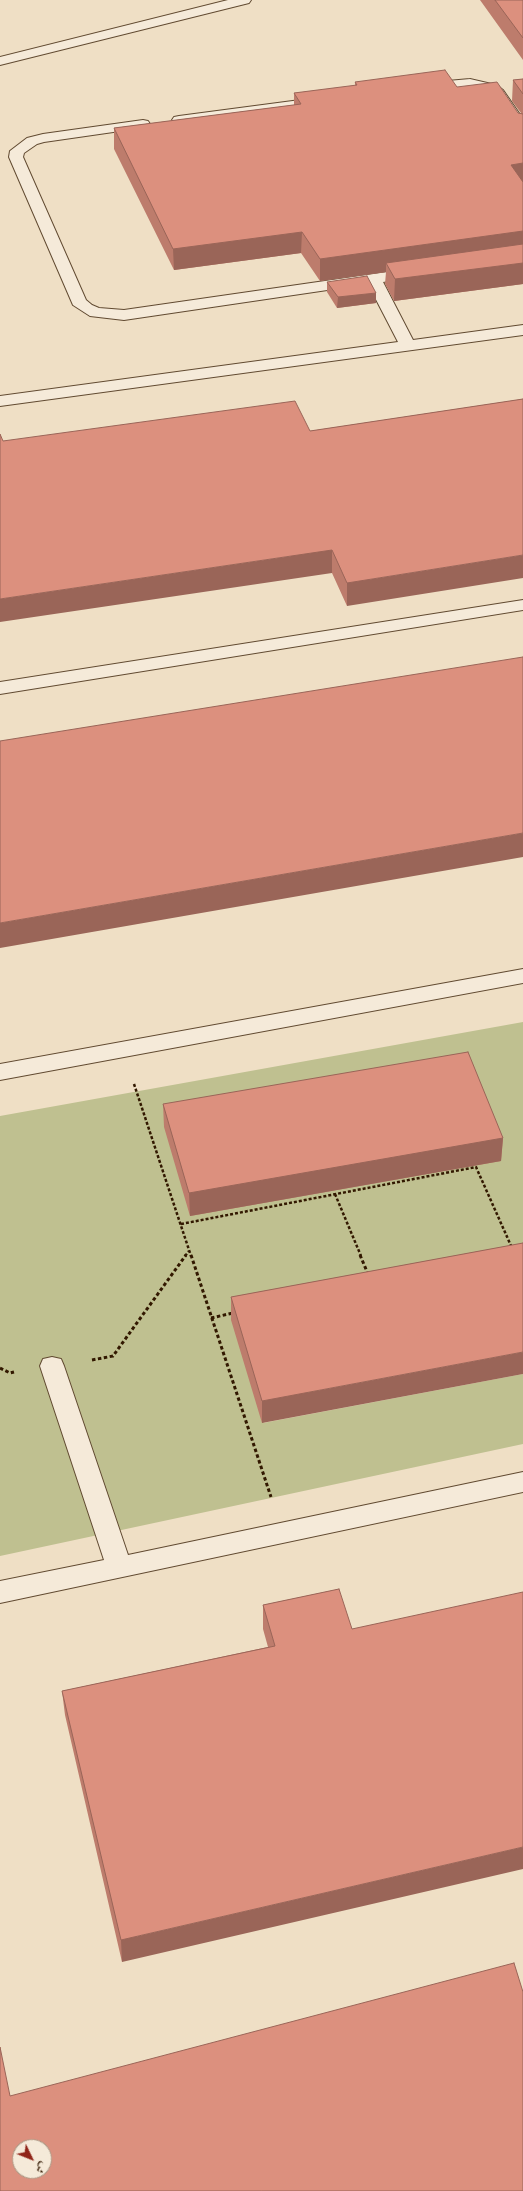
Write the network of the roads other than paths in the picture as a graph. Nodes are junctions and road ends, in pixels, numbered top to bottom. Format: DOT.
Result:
graph roads {
  1 [pos="244,0"];
  2 [pos="0,61"];
  3 [pos="410,89"];
  4 [pos="340,98"];
  5 [pos="523,130"];
  6 [pos="428,272"];
  7 [pos="373,279"];
  8 [pos="523,330"];
  9 [pos="408,346"];
  10 [pos="0,401"];
  11 [pos="523,605"];
  12 [pos="0,688"];
  13 [pos="523,976"];
  14 [pos="0,1072"];
  15 [pos="52,1366"];
  16 [pos="523,1482"];
  17 [pos="119,1567"];
  18 [pos="0,1592"];
  1 -- 2 [label="lane"];
  3 -- 5 [label="lane"];
  4 -- 7 [label="lane"];
  6 -- 7 [label="lane"];
  7 -- 9 [label="lane"];
  8 -- 9 [label="lane"];
  9 -- 10 [label="lane"];
  11 -- 12 [label="lane"];
  13 -- 14 [label="lane"];
  15 -- 17 [label="lane"];
  16 -- 17 [label="lane"];
  17 -- 18 [label="lane"];
}
